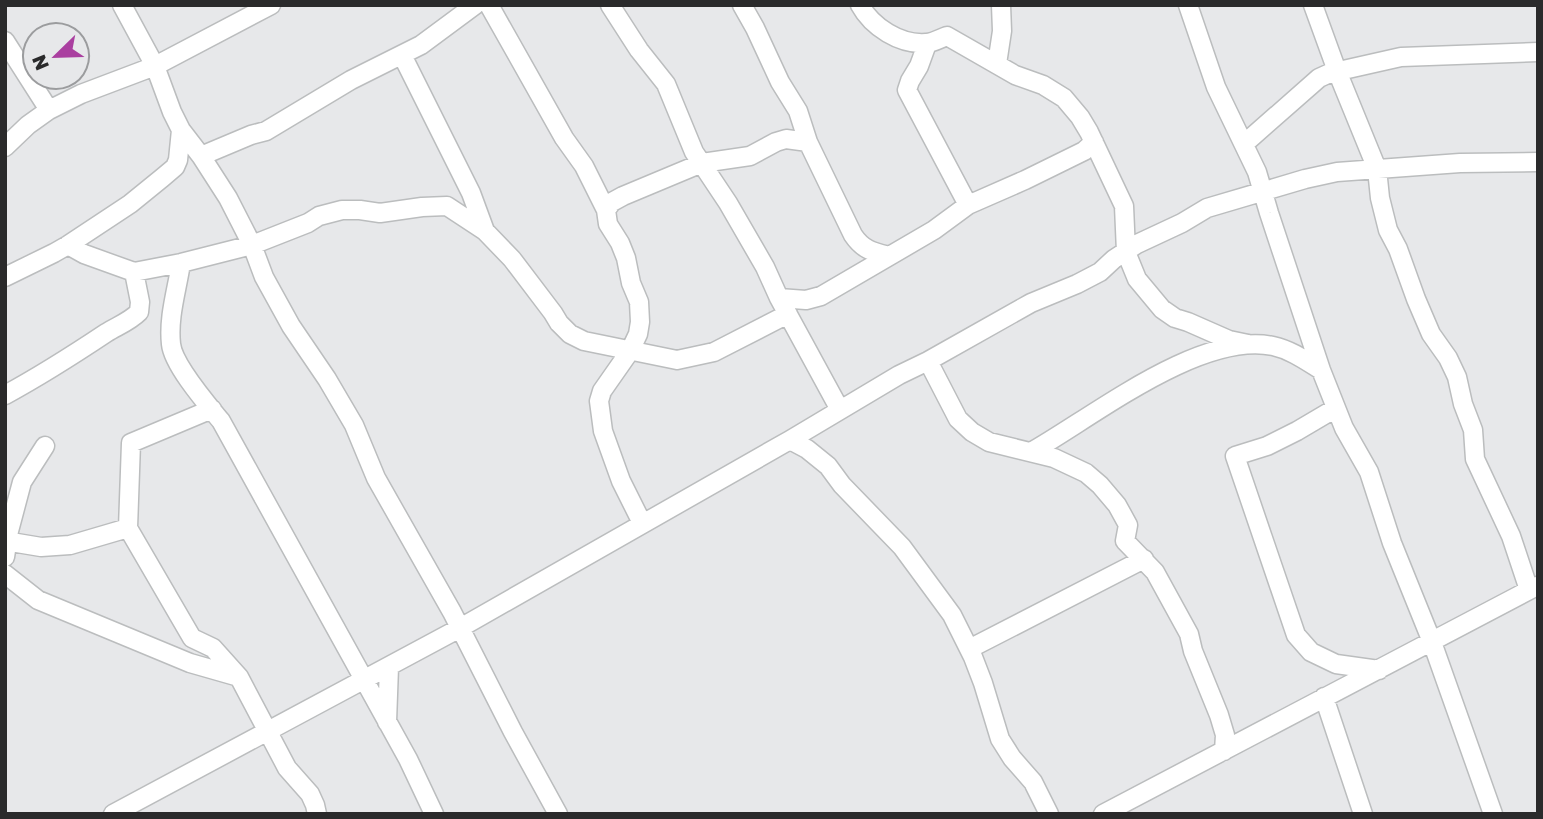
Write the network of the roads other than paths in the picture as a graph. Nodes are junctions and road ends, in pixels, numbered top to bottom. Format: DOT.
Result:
graph roads {
  1 [pos="122,5"];
  2 [pos="271,5"];
  3 [pos="475,5"];
  4 [pos="489,5"];
  5 [pos="610,5"];
  6 [pos="742,5"];
  7 [pos="860,5"];
  8 [pos="1001,5"];
  9 [pos="1188,5"];
  10 [pos="1318,10"];
  11 [pos="5,41"];
  12 [pos="927,44"];
  13 [pos="1538,51"];
  14 [pos="402,55"];
  15 [pos="997,64"];
  16 [pos="155,66"];
  17 [pos="1337,71"];
  18 [pos="49,110"];
  19 [pos="181,130"];
  20 [pos="808,142"];
  21 [pos="1094,142"];
  22 [pos="1244,144"];
  23 [pos="5,147"];
  24 [pos="201,156"];
  25 [pos="1538,162"];
  26 [pos="702,163"];
  27 [pos="1377,169"];
  28 [pos="1264,191"];
  29 [pos="968,205"];
  30 [pos="606,210"];
  31 [pos="485,231"];
  32 [pos="68,245"];
  33 [pos="252,245"];
  34 [pos="1126,252"];
  35 [pos="889,256"];
  36 [pos="181,263"];
  37 [pos="134,272"];
  38 [pos="5,277"];
  39 [pos="779,298"];
  40 [pos="788,314"];
  41 [pos="1248,344"];
  42 [pos="630,351"];
  43 [pos="928,361"];
  44 [pos="1321,370"];
  45 [pos="5,395"];
  46 [pos="1336,408"];
  47 [pos="212,409"];
  48 [pos="840,410"];
  49 [pos="790,440"];
  50 [pos="45,446"];
  51 [pos="1031,452"];
  52 [pos="642,523"];
  53 [pos="128,528"];
  54 [pos="6,546"];
  55 [pos="1144,559"];
  56 [pos="5,574"];
  57 [pos="1533,588"];
  58 [pos="460,628"];
  59 [pos="1432,642"];
  60 [pos="969,649"];
  61 [pos="388,667"];
  62 [pos="1379,670"];
  63 [pos="239,677"];
  64 [pos="363,680"];
  65 [pos="1324,697"];
  66 [pos="387,722"];
  67 [pos="267,732"];
  68 [pos="1224,751"];
  69 [pos="113,814"];
  70 [pos="317,814"];
  71 [pos="434,814"];
  72 [pos="558,814"];
  73 [pos="1049,814"];
  74 [pos="1103,814"];
  75 [pos="1363,814"];
  76 [pos="1493,814"];
  1 -- 16 [label="street"];
  2 -- 16 [label="street"];
  3 -- 14 [label="street"];
  4 -- 30 [label="street"];
  5 -- 26 [label="street"];
  6 -- 20 [label="street"];
  7 -- 12 [label="street"];
  8 -- 15 [label="street"];
  9 -- 22 [label="street"];
  10 -- 17 [label="street"];
  11 -- 18 [label="street"];
  12 -- 15 [label="street"];
  12 -- 29 [label="street"];
  13 -- 17 [label="street"];
  14 -- 24 [label="street"];
  14 -- 31 [label="street"];
  15 -- 21 [label="street"];
  16 -- 18 [label="street"];
  16 -- 19 [label="street"];
  17 -- 22 [label="street"];
  17 -- 27 [label="street"];
  18 -- 23 [label="street"];
  19 -- 24 [label="street"];
  19 -- 32 [label="street"];
  20 -- 26 [label="street"];
  20 -- 35 [label="street"];
  21 -- 29 [label="street"];
  21 -- 34 [label="street"];
  22 -- 28 [label="street"];
  24 -- 33 [label="street"];
  25 -- 27 [label="street"];
  26 -- 30 [label="street"];
  26 -- 39 [label="street"];
  27 -- 28 [label="street"];
  27 -- 57 [label="street"];
  28 -- 34 [label="street"];
  28 -- 44 [label="street"];
  29 -- 35 [label="street"];
  30 -- 42 [label="street"];
  31 -- 33 [label="street"];
  31 -- 42 [label="street"];
  32 -- 37 [label="street"];
  32 -- 38 [label="street"];
  33 -- 36 [label="street"];
  33 -- 58 [label="street"];
  34 -- 41 [label="street"];
  34 -- 43 [label="street"];
  35 -- 39 [label="street"];
  36 -- 37 [label="street"];
  36 -- 47 [label="street"];
  37 -- 45 [label="street"];
  39 -- 40 [label="street"];
  40 -- 42 [label="street"];
  40 -- 48 [label="street"];
  41 -- 44 [label="street"];
  41 -- 51 [label="street"];
  42 -- 52 [label="street"];
  43 -- 48 [label="street"];
  43 -- 51 [label="street"];
  44 -- 46 [label="street"];
  46 -- 59 [label="street"];
  46 -- 62 [label="street"];
  47 -- 53 [label="street"];
  47 -- 64 [label="street"];
  48 -- 49 [label="street"];
  49 -- 52 [label="street"];
  49 -- 60 [label="street"];
  50 -- 54 [label="street"];
  51 -- 55 [label="street"];
  52 -- 58 [label="street"];
  53 -- 54 [label="street"];
  53 -- 63 [label="street"];
  55 -- 60 [label="street"];
  55 -- 68 [label="street"];
  56 -- 63 [label="street"];
  57 -- 59 [label="street"];
  58 -- 61 [label="street"];
  58 -- 72 [label="street"];
  59 -- 62 [label="street"];
  59 -- 76 [label="street"];
  60 -- 73 [label="street"];
  61 -- 64 [label="street"];
  61 -- 66 [label="street"];
  62 -- 65 [label="street"];
  63 -- 67 [label="street"];
  64 -- 66 [label="street"];
  64 -- 67 [label="street"];
  65 -- 68 [label="street"];
  65 -- 75 [label="street"];
  66 -- 71 [label="street"];
  67 -- 69 [label="street"];
  67 -- 70 [label="street"];
  68 -- 74 [label="street"];
}
